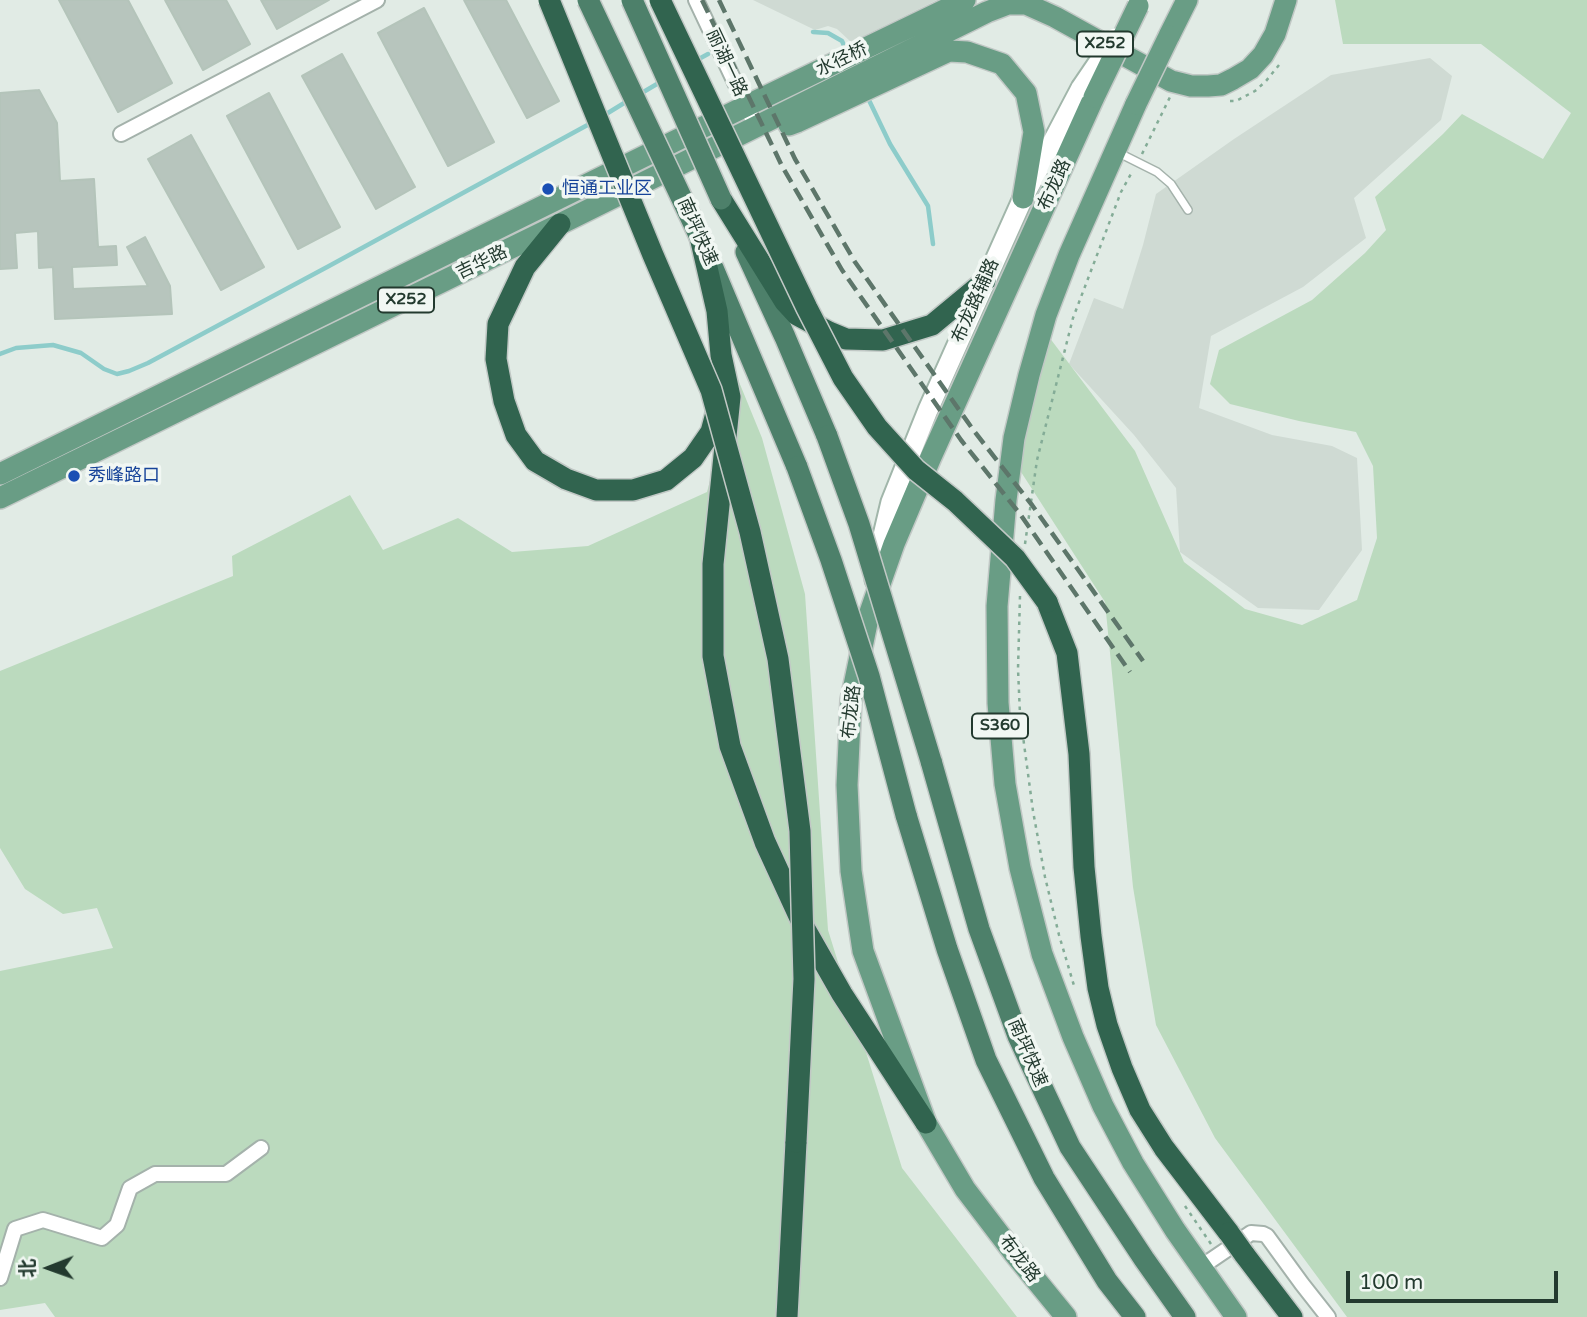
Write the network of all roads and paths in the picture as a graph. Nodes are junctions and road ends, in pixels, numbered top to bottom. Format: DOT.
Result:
graph roads {
  1 [pos="377,0"];
  2 [pos="550,0"];
  3 [pos="588,0"];
  4 [pos="632,0"];
  5 [pos="660,0"];
  6 [pos="696,0"];
  7 [pos="965,0"];
  8 [pos="1040,0"];
  9 [pos="1187,0"];
  10 [pos="1286,0"];
  11 [pos="1139,3"];
  12 [pos="1055,17"];
  13 [pos="888,60"];
  14 [pos="803,79"];
  15 [pos="1087,93"];
  16 [pos="746,106"];
  17 [pos="756,127"];
  18 [pos="121,134"];
  19 [pos="1115,151"];
  20 [pos="1023,198"];
  21 [pos="721,199"];
  22 [pos="1188,210"];
  23 [pos="560,224"];
  24 [pos="700,237"];
  25 [pos="985,281"];
  26 [pos="721,355"];
  27 [pos="0,474"];
  28 [pos="0,498"];
  29 [pos="869,618"];
  30 [pos="926,1123"];
  31 [pos="261,1148"];
  32 [pos="1201,1267"];
  33 [pos="0,1278"];
  34 [pos="787,1317"];
  35 [pos="1066,1317"];
  36 [pos="1135,1317"];
  37 [pos="1185,1317"];
  38 [pos="1236,1317"];
  39 [pos="1292,1317"];
  40 [pos="1328,1317"];
  1 -- 18 [label="street"];
  2 -- 34 [label="highway, bridge"];
  3 -- 24 [label="highway, 南坪快速, bridge"];
  4 -- 21 [label="highway, 南坪快速, bridge"];
  5 -- 39 [label="highway, bridge"];
  6 -- 16 [label="street, 丽湖一路"];
  7 -- 13 [label="main road, X252"];
  8 -- 12 [label="main road"];
  9 -- 19 [label="main road, S360, bridge"];
  10 -- 12 [label="main road, X252"];
  11 -- 15 [label="main road, 布龙路, bridge"];
  12 -- 13 [label="main road, X252"];
  13 -- 14 [label="main road, 水径桥 / X252"];
  13 -- 17 [label="main road, 吉华路 / X252"];
  13 -- 20 [label="main road"];
  14 -- 16 [label="main road, 吉华路 / X252"];
  15 -- 20 [label="main road, 布龙路辅路"];
  15 -- 29 [label="main road, 布龙路"];
  16 -- 17 [label="street, 丽湖一路"];
  16 -- 27 [label="main road, 吉华路 / X252"];
  17 -- 23 [label="main road, 吉华路 / X252"];
  19 -- 22 [label="lane"];
  19 -- 32 [label="main road, S360"];
  20 -- 25 [label="main road, 布龙路辅路"];
  21 -- 25 [label="highway"];
  21 -- 37 [label="highway, 南坪快速, bridge"];
  23 -- 26 [label="highway"];
  23 -- 28 [label="main road, 吉华路 / X252"];
  24 -- 26 [label="highway"];
  24 -- 36 [label="highway, 南坪快速, bridge"];
  25 -- 29 [label="main road, 布龙路辅路"];
  26 -- 30 [label="highway"];
  29 -- 30 [label="main road, 布龙路"];
  30 -- 35 [label="main road, 布龙路"];
  31 -- 33 [label="street"];
  32 -- 38 [label="main road, S360"];
  32 -- 40 [label="street"];
}
